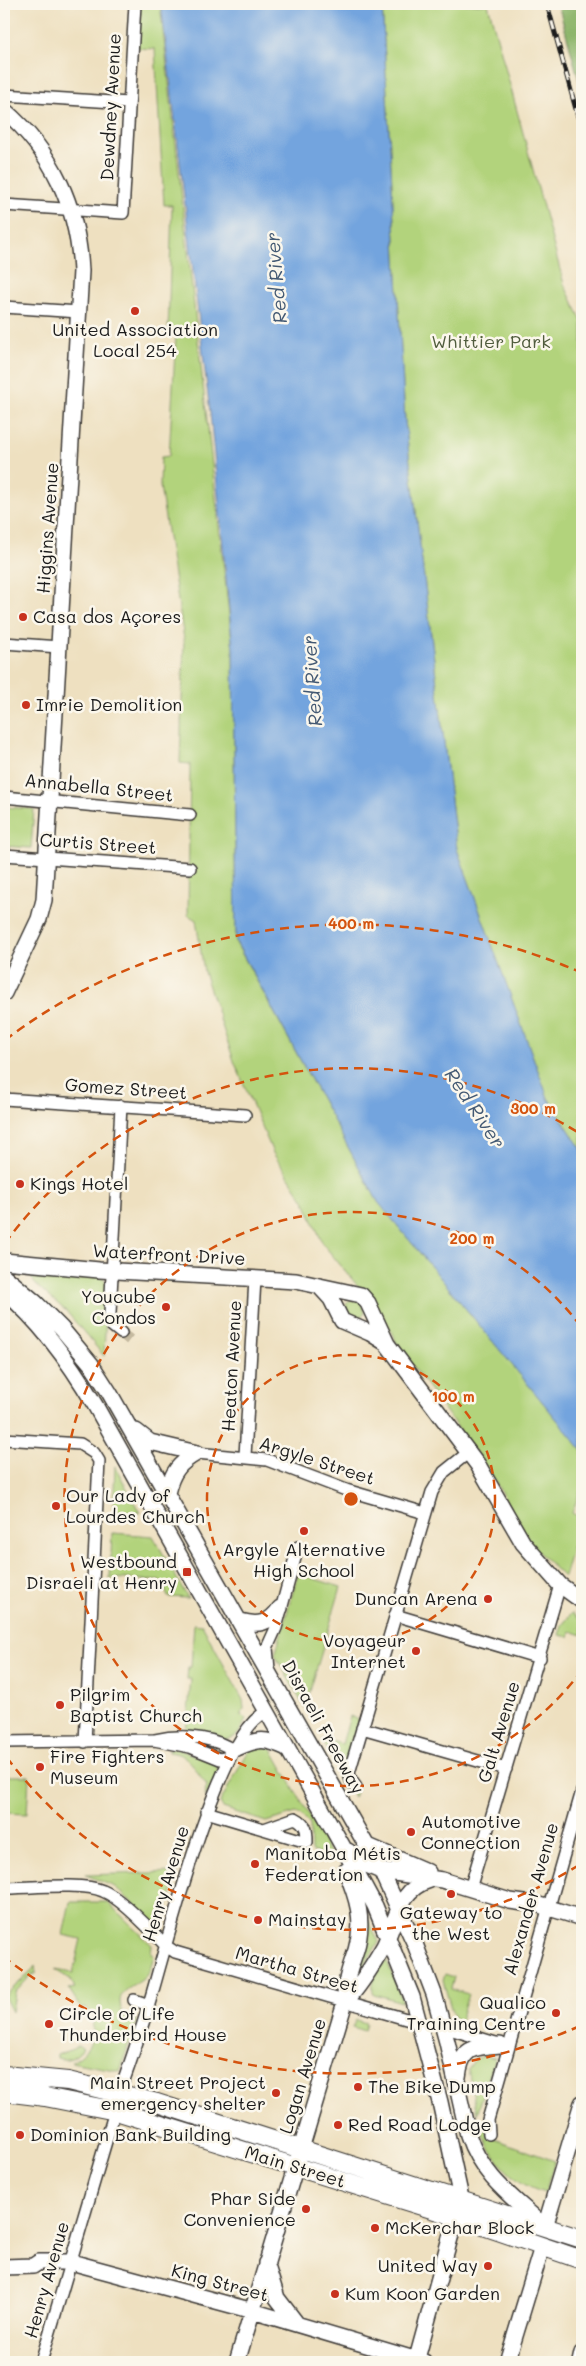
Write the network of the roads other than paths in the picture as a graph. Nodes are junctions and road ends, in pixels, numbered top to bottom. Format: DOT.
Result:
graph roads {
  1 [pos="135,4"];
  2 [pos="4,95"];
  3 [pos="129,103"];
  4 [pos="4,110"];
  5 [pos="4,205"];
  6 [pos="71,209"];
  7 [pos="4,307"];
  8 [pos="80,312"];
  9 [pos="4,643"];
  10 [pos="59,647"];
  11 [pos="4,796"];
  12 [pos="50,801"];
  13 [pos="190,815"];
  14 [pos="4,855"];
  15 [pos="47,857"];
  16 [pos="190,868"];
  17 [pos="4,993"];
  18 [pos="4,1099"];
  19 [pos="121,1106"];
  20 [pos="246,1116"];
  21 [pos="8,1263"];
  22 [pos="112,1270"];
  23 [pos="4,1276"];
  24 [pos="255,1279"];
  25 [pos="320,1286"];
  26 [pos="4,1291"];
  27 [pos="355,1294"];
  28 [pos="21,1297"];
  29 [pos="369,1305"];
  30 [pos="338,1312"];
  31 [pos="352,1325"];
  32 [pos="121,1333"];
  33 [pos="387,1344"];
  34 [pos="130,1427"];
  35 [pos="4,1439"];
  36 [pos="469,1452"];
  37 [pos="197,1453"];
  38 [pos="245,1456"];
  39 [pos="167,1493"];
  40 [pos="425,1513"];
  41 [pos="298,1547"];
  42 [pos="560,1585"];
  43 [pos="582,1602"];
  44 [pos="280,1608"];
  45 [pos="396,1614"];
  46 [pos="240,1621"];
  47 [pos="540,1658"];
  48 [pos="269,1669"];
  49 [pos="267,1712"];
  50 [pos="362,1728"];
  51 [pos="4,1742"];
  52 [pos="85,1742"];
  53 [pos="287,1748"];
  54 [pos="234,1752"];
  55 [pos="506,1768"];
  56 [pos="334,1785"];
  57 [pos="356,1787"];
  58 [pos="582,1792"];
  59 [pos="319,1804"];
  60 [pos="206,1812"];
  61 [pos="264,1830"];
  62 [pos="368,1846"];
  63 [pos="343,1847"];
  64 [pos="381,1870"];
  65 [pos="436,1880"];
  66 [pos="4,1888"];
  67 [pos="470,1888"];
  68 [pos="399,1908"];
  69 [pos="548,1908"];
  70 [pos="582,1918"];
  71 [pos="388,1937"];
  72 [pos="166,1946"];
  73 [pos="134,2000"];
  74 [pos="345,2002"];
  75 [pos="149,2005"];
  76 [pos="420,2023"];
  77 [pos="442,2023"];
  78 [pos="504,2046"];
  79 [pos="4,2075"];
  80 [pos="124,2080"];
  81 [pos="458,2086"];
  82 [pos="4,2092"];
  83 [pos="582,2103"];
  84 [pos="112,2122"];
  85 [pos="489,2134"];
  86 [pos="300,2148"];
  87 [pos="294,2168"];
  88 [pos="461,2198"];
  89 [pos="457,2217"];
  90 [pos="546,2227"];
  91 [pos="582,2239"];
  92 [pos="542,2247"];
  93 [pos="4,2256"];
  94 [pos="582,2260"];
  95 [pos="40,2262"];
  96 [pos="71,2262"];
  97 [pos="266,2263"];
  98 [pos="4,2267"];
  99 [pos="252,2312"];
  100 [pos="298,2325"];
  101 [pos="582,2353"];
  102 [pos="419,2361"];
  103 [pos="41,2362"];
  104 [pos="237,2362"];
  105 [pos="507,2362"];
  106 [pos="580,2362"];
  1 -- 3 [label="street, Dewdney Avenue"];
  2 -- 3 [label="street"];
  3 -- 6 [label="street, Dewdney Avenue"];
  4 -- 6 [label="main road, Higgins Avenue"];
  5 -- 6 [label="street"];
  6 -- 8 [label="main road, Higgins Avenue"];
  7 -- 8 [label="street"];
  8 -- 10 [label="main road, Higgins Avenue"];
  9 -- 10 [label="street"];
  10 -- 12 [label="main road, Higgins Avenue"];
  11 -- 12 [label="street, Annabella Street"];
  12 -- 13 [label="street, Annabella Street"];
  12 -- 15 [label="main road, Higgins Avenue"];
  14 -- 15 [label="street, Curtis Street"];
  15 -- 16 [label="street, Curtis Street"];
  15 -- 17 [label="main road, Higgins Avenue"];
  18 -- 19 [label="street, Gomez Street"];
  19 -- 20 [label="street, Gomez Street"];
  19 -- 22 [label="street"];
  21 -- 22 [label="main road, Waterfront Drive"];
  22 -- 24 [label="main road, Waterfront Drive"];
  22 -- 32 [label="street"];
  23 -- 28 [label="main road, Disraeli Freeway"];
  24 -- 25 [label="main road, Waterfront Drive"];
  24 -- 38 [label="street, Heaton Avenue"];
  25 -- 27 [label="main road, Waterfront Drive"];
  25 -- 30 [label="main road, Waterfront Drive"];
  26 -- 28 [label="main road, Disraeli Freeway"];
  27 -- 29 [label="main road, Waterfront Drive"];
  27 -- 30 [label="main road"];
  28 -- 34 [label="main road, Disraeli Freeway"];
  28 -- 49 [label="main road, Disraeli Freeway"];
  29 -- 31 [label="main road"];
  29 -- 33 [label="main road, Waterfront Drive"];
  30 -- 31 [label="main road, Waterfront Drive"];
  31 -- 33 [label="main road, Waterfront Drive"];
  33 -- 36 [label="main road, Waterfront Drive"];
  34 -- 37 [label="main road"];
  34 -- 39 [label="main road, Disraeli Freeway"];
  35 -- 52 [label="street"];
  36 -- 40 [label="street"];
  36 -- 42 [label="main road, Waterfront Drive"];
  37 -- 38 [label="street, Argyle Street"];
  37 -- 39 [label="main road"];
  38 -- 40 [label="street, Argyle Street"];
  39 -- 46 [label="main road, Disraeli Freeway"];
  40 -- 45 [label="street"];
  41 -- 44 [label="street"];
  42 -- 43 [label="main road, Waterfront Drive"];
  42 -- 47 [label="street, Galt Avenue"];
  44 -- 46 [label="main road"];
  44 -- 48 [label="street"];
  45 -- 47 [label="street"];
  45 -- 50 [label="street"];
  46 -- 48 [label="main road, Disraeli Freeway"];
  47 -- 55 [label="street, Galt Avenue"];
  48 -- 56 [label="main road, Disraeli Freeway"];
  49 -- 53 [label="main road, Disraeli Freeway"];
  49 -- 54 [label="street, Henry Avenue"];
  49 -- 56 [label="main road"];
  50 -- 55 [label="street"];
  50 -- 57 [label="street"];
  51 -- 52 [label="street"];
  52 -- 54 [label="street"];
  53 -- 54 [label="main road"];
  53 -- 59 [label="main road, Disraeli Freeway"];
  54 -- 60 [label="street, Henry Avenue"];
  55 -- 67 [label="street, Galt Avenue"];
  56 -- 62 [label="main road, Disraeli Freeway"];
  58 -- 69 [label="street, Alexander Avenue"];
  59 -- 63 [label="main road, Disraeli Freeway"];
  59 -- 74 [label="main road, Logan Avenue"];
  60 -- 61 [label="street"];
  60 -- 72 [label="street, Henry Avenue"];
  62 -- 64 [label="main road, Disraeli Freeway"];
  62 -- 65 [label="main road"];
  63 -- 64 [label="main road"];
  63 -- 71 [label="main road, Disraeli Freeway"];
  64 -- 65 [label="main road"];
  64 -- 68 [label="main road, Disraeli Freeway"];
  65 -- 67 [label="main road"];
  65 -- 68 [label="main road, Logan Avenue"];
  66 -- 72 [label="street"];
  67 -- 69 [label="main road"];
  68 -- 71 [label="main road, Logan Avenue"];
  68 -- 77 [label="main road, Disraeli Freeway"];
  69 -- 70 [label="main road"];
  69 -- 78 [label="street, Alexander Avenue"];
  71 -- 74 [label="main road, Logan Avenue"];
  71 -- 76 [label="main road, Disraeli Freeway"];
  72 -- 74 [label="street, Martha Street"];
  72 -- 75 [label="street, Henry Avenue"];
  73 -- 75 [label="street"];
  74 -- 76 [label="street, Martha Street"];
  74 -- 86 [label="main road, Logan Avenue"];
  75 -- 80 [label="street, Henry Avenue"];
  76 -- 88 [label="main road, Disraeli Freeway"];
  77 -- 78 [label="street"];
  77 -- 81 [label="main road, Disraeli Freeway"];
  78 -- 81 [label="main road"];
  78 -- 85 [label="street, Alexander Avenue"];
  79 -- 86 [label="main road, Main Street"];
  81 -- 90 [label="main road, Disraeli Freeway"];
  82 -- 87 [label="main road, Main Street"];
  83 -- 90 [label="main road"];
  84 -- 96 [label="street, Henry Avenue"];
  86 -- 87 [label="main road, Logan Avenue"];
  86 -- 88 [label="main road, Main Street"];
  87 -- 89 [label="main road, Main Street"];
  87 -- 97 [label="main road, Logan Avenue"];
  88 -- 89 [label="main road, Disraeli Freeway"];
  88 -- 90 [label="main road, Main Street"];
  89 -- 92 [label="main road, Main Street"];
  89 -- 102 [label="main road"];
  90 -- 91 [label="main road, Main Street"];
  92 -- 94 [label="main road, Main Street"];
  92 -- 105 [label="main road"];
  93 -- 95 [label="main road"];
  95 -- 96 [label="main road, King Street"];
  95 -- 98 [label="main road, King Street"];
  96 -- 99 [label="main road, King Street"];
  96 -- 103 [label="street, Henry Avenue"];
  97 -- 99 [label="main road, Logan Avenue"];
  97 -- 100 [label="main road"];
  99 -- 100 [label="main road, King Street"];
  99 -- 104 [label="main road, Logan Avenue"];
  100 -- 102 [label="main road, King Street"];
  101 -- 106 [label="main road"];
}
